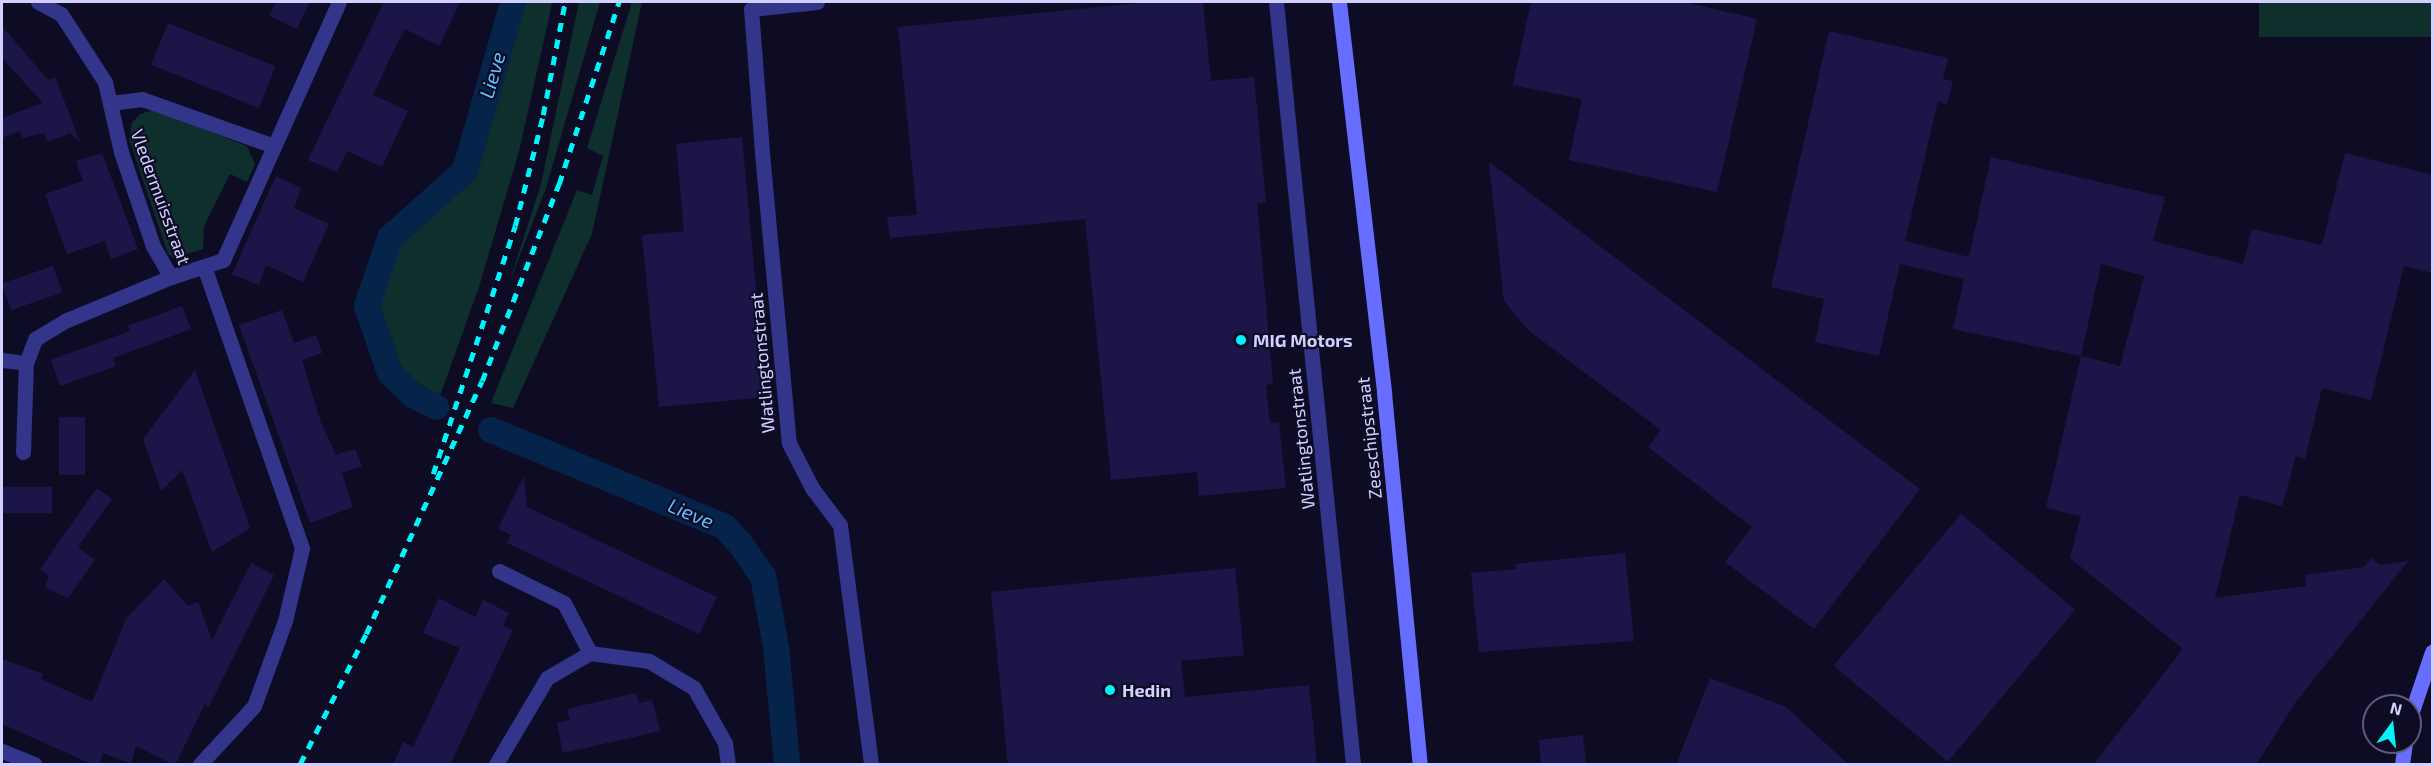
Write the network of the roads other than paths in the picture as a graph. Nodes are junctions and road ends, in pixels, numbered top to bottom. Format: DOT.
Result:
graph roads {
  1 [pos="38,2"];
  2 [pos="339,2"];
  3 [pos="817,2"];
  4 [pos="1276,2"];
  5 [pos="1339,2"];
  6 [pos="110,103"];
  7 [pos="274,146"];
  8 [pos="204,267"];
  9 [pos="171,277"];
  10 [pos="2,360"];
  11 [pos="27,363"];
  12 [pos="23,452"];
  13 [pos="499,571"];
  14 [pos="2433,652"];
  15 [pos="590,653"];
  16 [pos="2418,694"];
  17 [pos="2,751"];
  18 [pos="35,765"];
  19 [pos="200,765"];
  20 [pos="496,765"];
  21 [pos="728,765"];
  22 [pos="871,765"];
  23 [pos="1353,765"];
  24 [pos="1420,765"];
  1 -- 6 [label="street, Vledermuisstraat"];
  2 -- 7 [label="street"];
  3 -- 22 [label="street, Watlingtonstraat"];
  4 -- 23 [label="street, Watlingtonstraat"];
  5 -- 24 [label="main road, Zeeschipstraat"];
  6 -- 7 [label="street"];
  6 -- 9 [label="street, Vledermuisstraat"];
  7 -- 8 [label="street"];
  8 -- 9 [label="street"];
  8 -- 19 [label="street, Vledermuisstraat"];
  9 -- 11 [label="street, Vledermuisstraat"];
  10 -- 11 [label="street"];
  11 -- 12 [label="street, Vledermuisstraat"];
  13 -- 15 [label="street"];
  14 -- 16 [label="main road"];
  15 -- 20 [label="street"];
  15 -- 21 [label="street"];
  17 -- 18 [label="street"];
}
